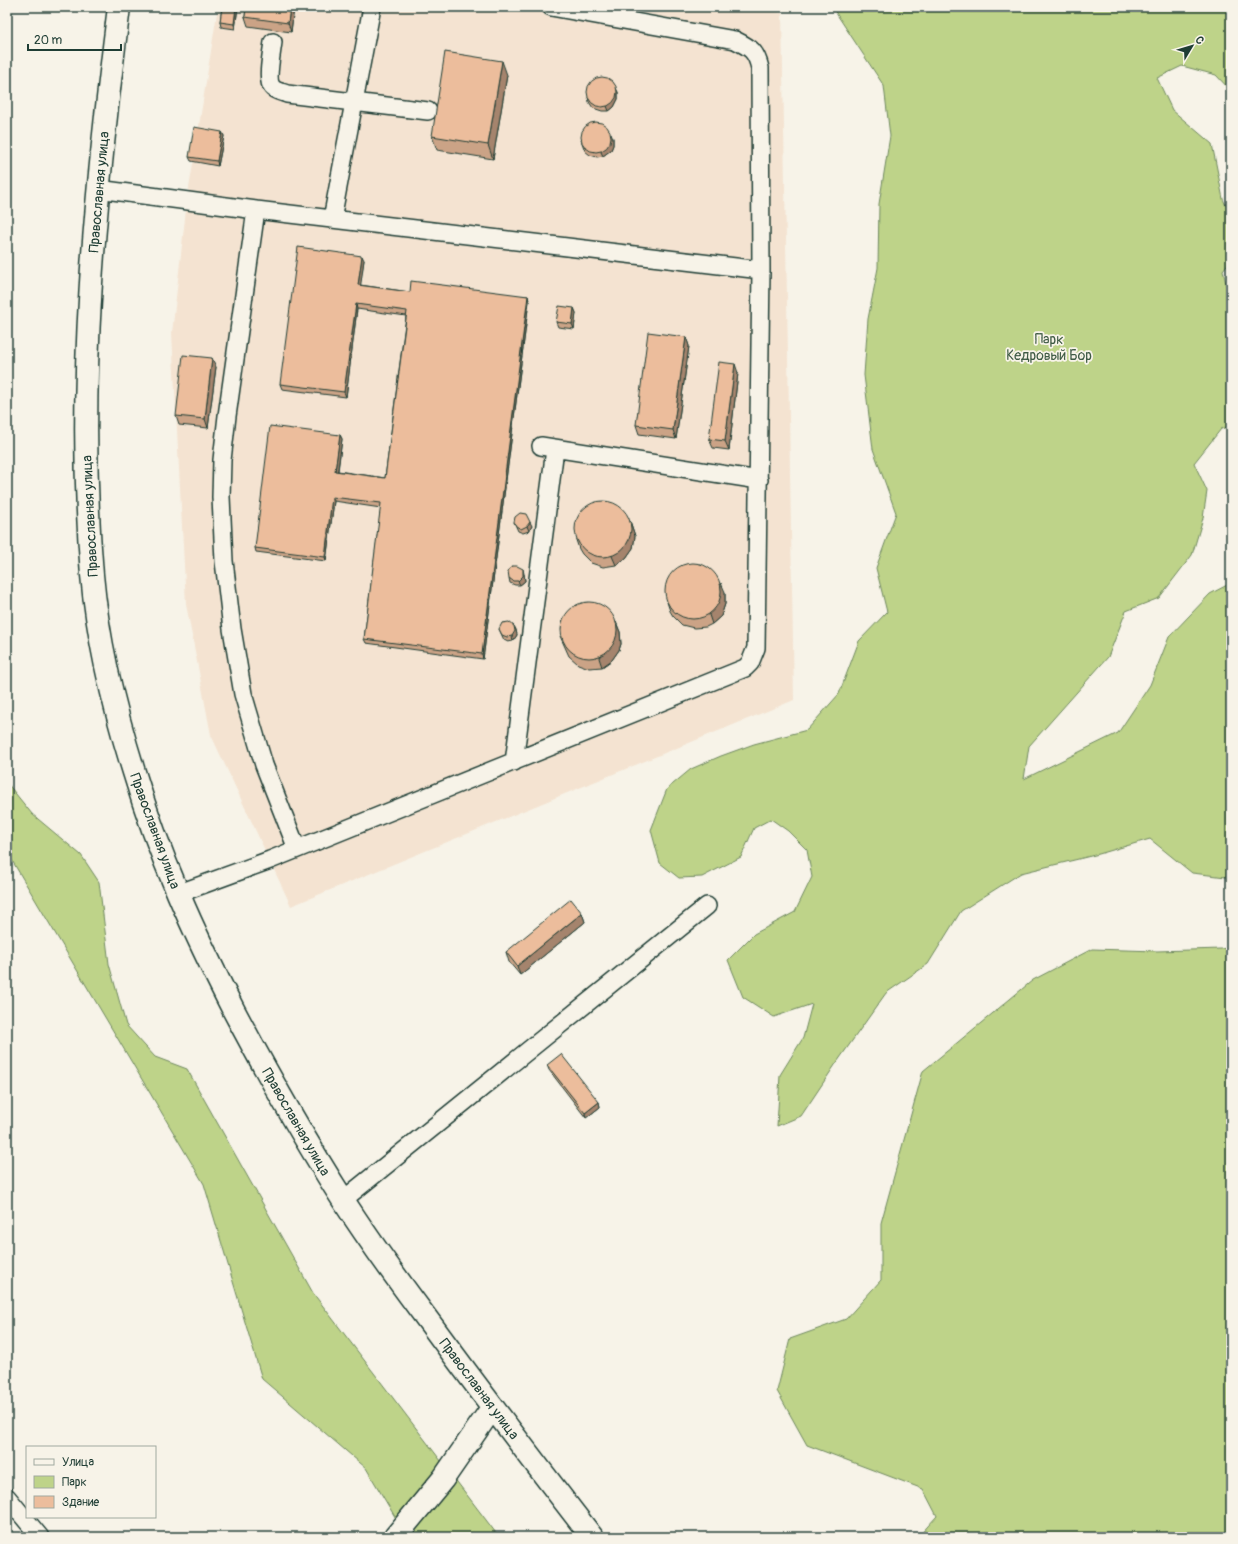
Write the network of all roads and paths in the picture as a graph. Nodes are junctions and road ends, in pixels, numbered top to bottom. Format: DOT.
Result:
graph roads {
  1 [pos="119,7"];
  2 [pos="372,7"];
  3 [pos="551,7"];
  4 [pos="273,42"];
  5 [pos="353,102"];
  6 [pos="428,111"];
  7 [pos="98,189"];
  8 [pos="256,210"];
  9 [pos="332,219"];
  10 [pos="761,270"];
  11 [pos="759,480"];
  12 [pos="514,762"];
  13 [pos="297,849"];
  14 [pos="177,894"];
  15 [pos="707,906"];
  16 [pos="343,1200"];
  17 [pos="492,1408"];
  18 [pos="7,1497"];
  19 [pos="40,1537"];
  20 [pos="395,1537"];
  21 [pos="592,1537"];
  1 -- 7 [label="street, Православная улица"];
  2 -- 5 [label="lane"];
  3 -- 10 [label="lane"];
  4 -- 5 [label="lane"];
  5 -- 6 [label="lane"];
  5 -- 9 [label="lane"];
  7 -- 8 [label="lane"];
  7 -- 14 [label="street, Православная улица"];
  8 -- 9 [label="lane"];
  8 -- 13 [label="lane"];
  9 -- 10 [label="lane"];
  10 -- 11 [label="lane"];
  11 -- 12 [label="lane"];
  11 -- 12 [label="lane"];
  12 -- 13 [label="lane"];
  13 -- 14 [label="lane"];
  14 -- 16 [label="street, Православная улица"];
  15 -- 16 [label="lane"];
  16 -- 17 [label="street, Православная улица"];
  17 -- 20 [label="street"];
  17 -- 21 [label="street, Православная улица"];
  18 -- 19 [label="lane"];
}
